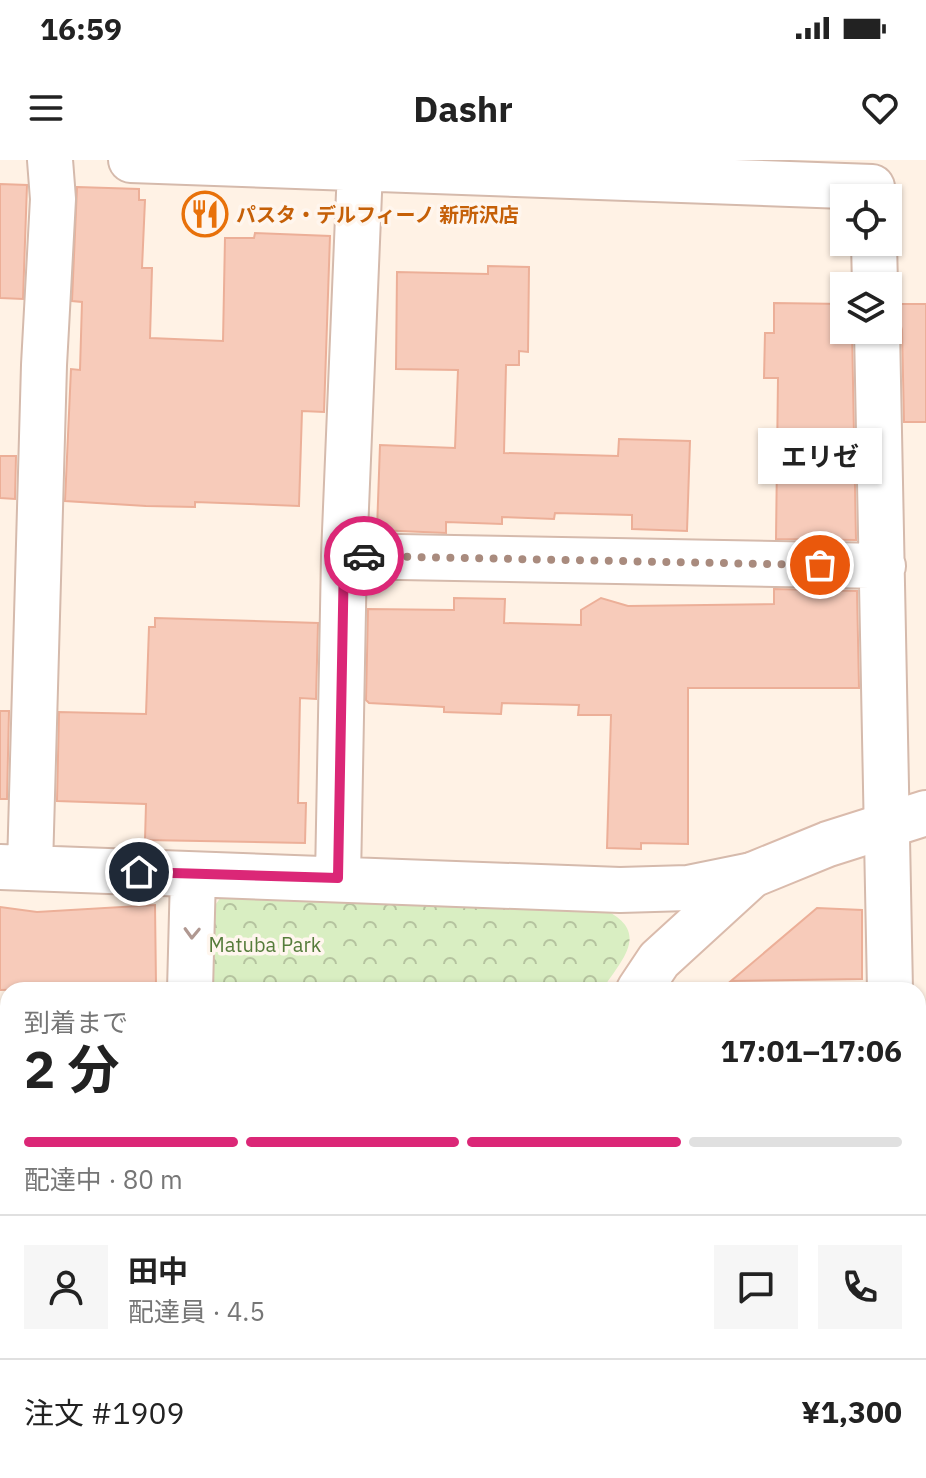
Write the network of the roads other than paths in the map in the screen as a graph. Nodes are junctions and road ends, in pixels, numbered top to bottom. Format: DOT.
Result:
graph roads {
  1 [pos="50,160"];
  2 [pos="131,160"];
  3 [pos="360,169"];
  4 [pos="873,182"];
  5 [pos="877,344"];
  6 [pos="344,556"];
  7 [pos="883,566"];
  8 [pos="907,819"];
  9 [pos="15,867"];
  10 [pos="193,875"];
  11 [pos="752,875"];
  12 [pos="338,878"];
  13 [pos="190,982"];
  14 [pos="644,982"];
  15 [pos="891,982"];
  1 -- 9 [label="street"];
  2 -- 3 [label="street"];
  3 -- 4 [label="street"];
  3 -- 6 [label="street"];
  5 -- 7 [label="street"];
  6 -- 7 [label="street"];
  6 -- 12 [label="street"];
  7 -- 8 [label="street"];
  8 -- 11 [label="street"];
  8 -- 15 [label="street"];
  9 -- 10 [label="street"];
  10 -- 12 [label="street"];
  10 -- 13 [label="street, one-way"];
  11 -- 12 [label="street"];
  11 -- 14 [label="street"];
}
